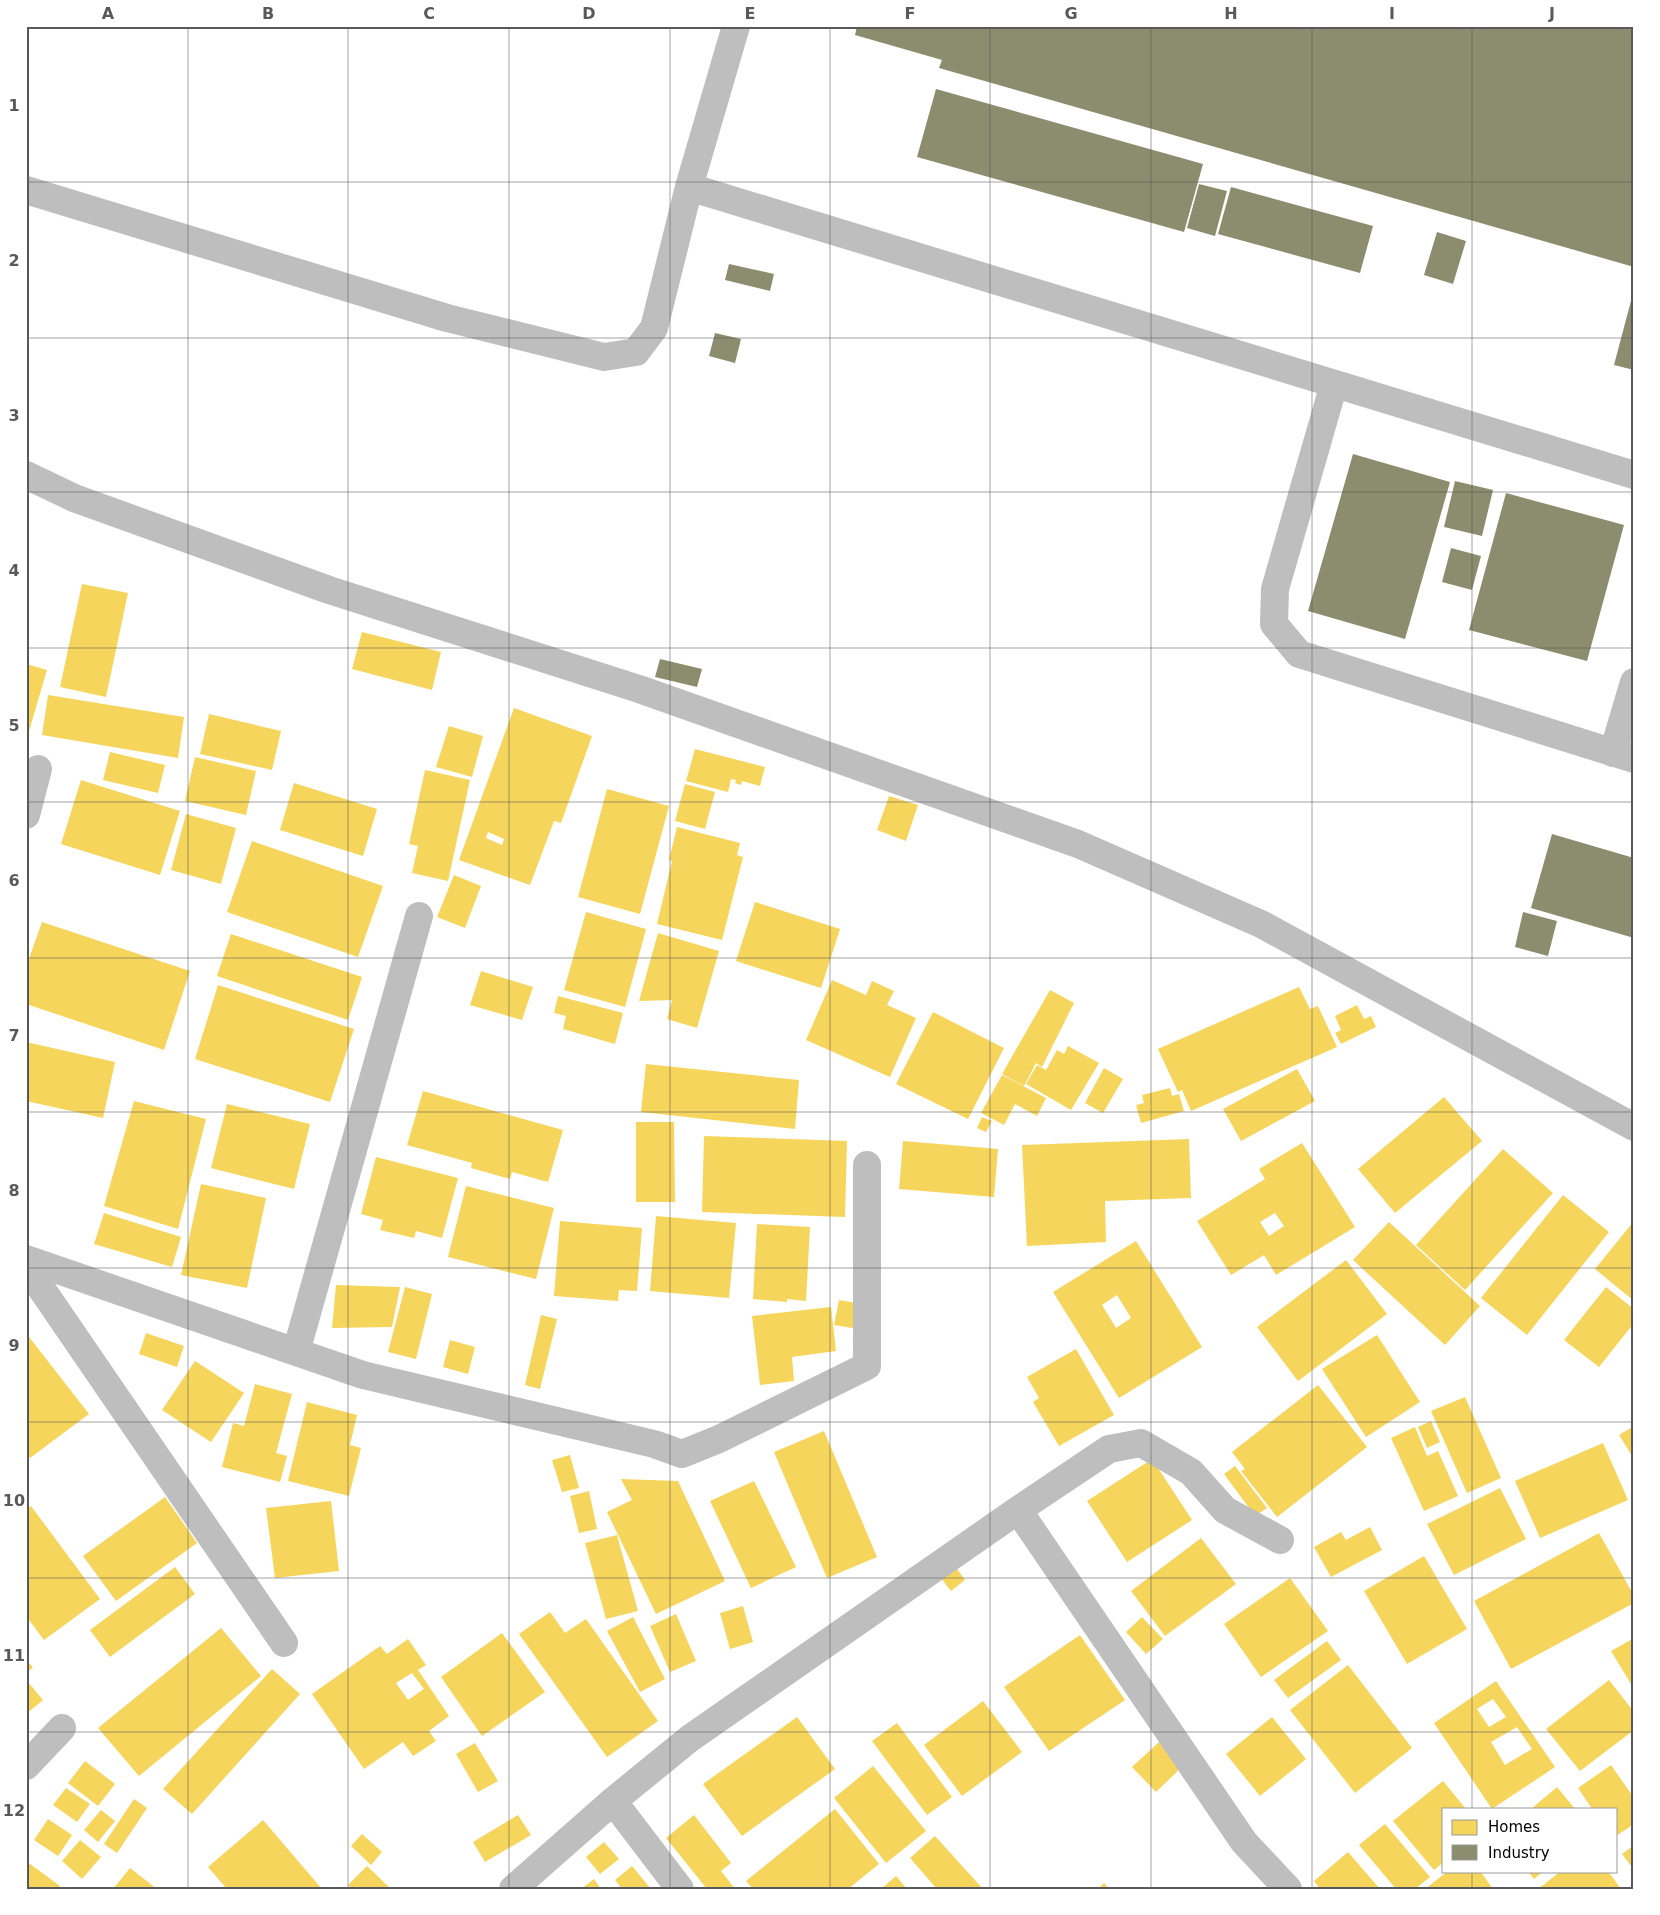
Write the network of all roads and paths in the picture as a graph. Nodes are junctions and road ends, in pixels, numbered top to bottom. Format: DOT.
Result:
graph roads {
  1 [pos="736,26"];
  2 [pos="689,187"];
  3 [pos="26,190"];
  4 [pos="1334,384"];
  5 [pos="26,475"];
  6 [pos="1634,475"];
  7 [pos="1634,682"];
  8 [pos="1623,756"];
  9 [pos="38,769"];
  10 [pos="26,815"];
  11 [pos="419,916"];
  12 [pos="1634,1127"];
  13 [pos="867,1165"];
  14 [pos="26,1259"];
  15 [pos="26,1266"];
  16 [pos="296,1352"];
  17 [pos="1018,1510"];
  18 [pos="1280,1540"];
  19 [pos="284,1643"];
  20 [pos="62,1728"];
  21 [pos="26,1766"];
  22 [pos="614,1800"];
  23 [pos="513,1889"];
  24 [pos="680,1889"];
  25 [pos="1288,1889"];
  1 -- 2 [label="street"];
  2 -- 3 [label="street"];
  2 -- 4 [label="street"];
  4 -- 6 [label="street"];
  4 -- 8 [label="street"];
  5 -- 12 [label="street"];
  7 -- 8 [label="street"];
  9 -- 10 [label="street"];
  11 -- 16 [label="street"];
  13 -- 16 [label="street"];
  14 -- 16 [label="street"];
  15 -- 19 [label="street"];
  17 -- 18 [label="street"];
  17 -- 22 [label="street"];
  17 -- 25 [label="street"];
  20 -- 21 [label="street"];
  22 -- 23 [label="street"];
  22 -- 24 [label="street"];
}
